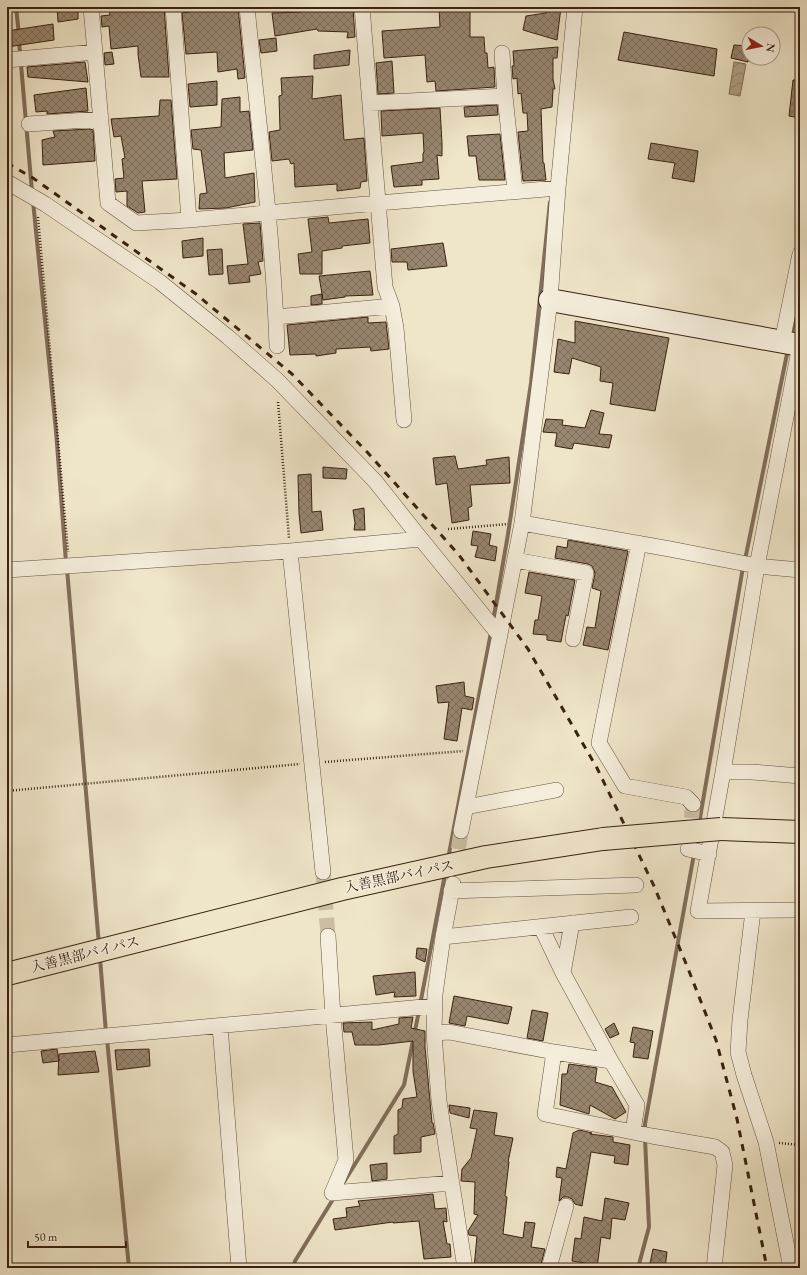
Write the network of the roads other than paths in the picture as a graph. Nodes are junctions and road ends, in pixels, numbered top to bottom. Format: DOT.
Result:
graph roads {
  1 [pos="91,7"];
  2 [pos="173,7"];
  3 [pos="247,7"];
  4 [pos="362,7"];
  5 [pos="575,7"];
  6 [pos="95,52"];
  7 [pos="502,53"];
  8 [pos="7,60"];
  9 [pos="505,96"];
  10 [pos="370,103"];
  11 [pos="101,119"];
  12 [pos="29,124"];
  13 [pos="7,182"];
  14 [pos="558,188"];
  15 [pos="515,192"];
  16 [pos="378,202"];
  17 [pos="268,212"];
  18 [pos="189,220"];
  19 [pos="800,254"];
  20 [pos="550,300"];
  21 [pos="392,306"];
  22 [pos="276,317"];
  23 [pos="795,344"];
  24 [pos="277,346"];
  25 [pos="404,420"];
  26 [pos="522,524"];
  27 [pos="421,539"];
  28 [pos="638,543"];
  29 [pos="290,551"];
  30 [pos="515,560"];
  31 [pos="757,566"];
  32 [pos="7,570"];
  33 [pos="800,570"];
  34 [pos="500,636"];
  35 [pos="573,640"];
  36 [pos="723,772"];
  37 [pos="800,776"];
  38 [pos="556,790"];
  39 [pos="693,804"];
  40 [pos="466,807"];
  41 [pos="461,831"];
  42 [pos="800,832"];
  43 [pos="688,849"];
  44 [pos="708,854"];
  45 [pos="323,872"];
  46 [pos="636,885"];
  47 [pos="800,910"];
  48 [pos="753,911"];
  49 [pos="631,917"];
  50 [pos="572,923"];
  51 [pos="541,927"];
  52 [pos="328,936"];
  53 [pos="443,937"];
  54 [pos="563,972"];
  55 [pos="7,974"];
  56 [pos="434,1006"];
  57 [pos="333,1016"];
  58 [pos="220,1026"];
  59 [pos="434,1033"];
  60 [pos="7,1045"];
  61 [pos="554,1052"];
  62 [pos="611,1061"];
  63 [pos="633,1132"];
  64 [pos="452,1183"];
  65 [pos="566,1206"];
  66 [pos="239,1268"];
  67 [pos="465,1268"];
  68 [pos="549,1268"];
  69 [pos="714,1268"];
  70 [pos="791,1268"];
  1 -- 6 [label="street"];
  2 -- 18 [label="street"];
  3 -- 17 [label="street"];
  4 -- 10 [label="street"];
  5 -- 14 [label="street"];
  6 -- 8 [label="street"];
  6 -- 11 [label="street"];
  7 -- 9 [label="street"];
  9 -- 10 [label="street"];
  9 -- 15 [label="street"];
  10 -- 16 [label="street"];
  11 -- 12 [label="street"];
  11 -- 18 [label="street"];
  13 -- 27 [label="street"];
  14 -- 15 [label="street"];
  14 -- 20 [label="street"];
  15 -- 16 [label="street"];
  16 -- 17 [label="street"];
  16 -- 21 [label="street"];
  17 -- 18 [label="street"];
  17 -- 22 [label="street"];
  19 -- 23 [label="street"];
  20 -- 23 [label="street"];
  20 -- 26 [label="street"];
  21 -- 22 [label="street"];
  21 -- 25 [label="street"];
  22 -- 24 [label="street"];
  23 -- 31 [label="street"];
  26 -- 28 [label="street"];
  26 -- 30 [label="street"];
  27 -- 29 [label="street"];
  27 -- 34 [label="street"];
  28 -- 31 [label="street"];
  28 -- 39 [label="street"];
  29 -- 32 [label="street"];
  29 -- 45 [label="street"];
  30 -- 34 [label="street"];
  30 -- 35 [label="street"];
  31 -- 33 [label="street"];
  31 -- 36 [label="street"];
  34 -- 40 [label="street"];
  36 -- 37 [label="street"];
  36 -- 44 [label="street"];
  38 -- 40 [label="street"];
  40 -- 41 [label="street"];
  42 -- 55 [label="highway, 入善黒部バイパス, bridge"];
  43 -- 44 [label="street"];
  44 -- 48 [label="street"];
  46 -- 53 [label="street"];
  47 -- 48 [label="street"];
  48 -- 70 [label="street"];
  49 -- 50 [label="street"];
  50 -- 51 [label="street"];
  50 -- 54 [label="street"];
  51 -- 53 [label="street"];
  51 -- 54 [label="street"];
  52 -- 57 [label="street"];
  53 -- 56 [label="street"];
  54 -- 62 [label="street"];
  56 -- 57 [label="street"];
  56 -- 59 [label="street"];
  57 -- 58 [label="street"];
  57 -- 64 [label="street"];
  58 -- 60 [label="street"];
  58 -- 66 [label="street"];
  59 -- 61 [label="street"];
  59 -- 64 [label="street"];
  61 -- 62 [label="street"];
  61 -- 63 [label="street"];
  62 -- 63 [label="street"];
  63 -- 69 [label="street"];
  64 -- 67 [label="street"];
  65 -- 68 [label="street"];
}
